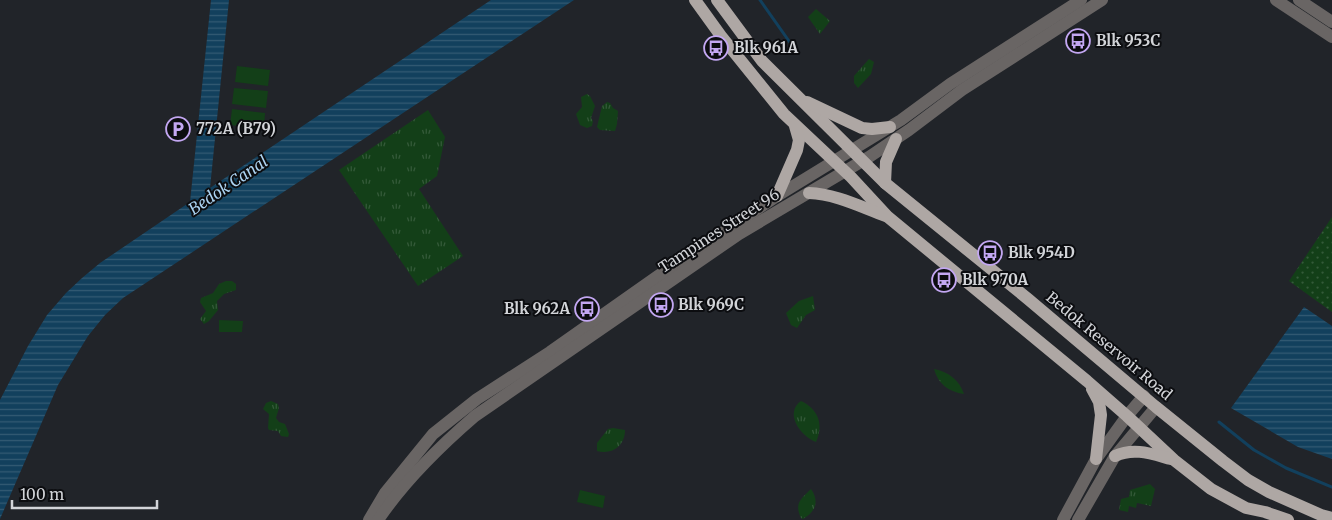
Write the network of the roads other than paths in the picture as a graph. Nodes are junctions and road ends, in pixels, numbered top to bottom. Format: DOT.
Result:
graph roads {
  1 [pos="695,0"];
  2 [pos="716,0"];
  3 [pos="1081,0"];
  4 [pos="1102,0"];
  5 [pos="1276,0"];
  6 [pos="1299,0"];
  7 [pos="1332,22"];
  8 [pos="1332,37"];
  9 [pos="800,99"];
  10 [pos="795,126"];
  11 [pos="890,127"];
  12 [pos="896,139"];
  13 [pos="851,150"];
  14 [pos="833,161"];
  15 [pos="862,161"];
  16 [pos="844,171"];
  17 [pos="885,183"];
  18 [pos="809,193"];
  19 [pos="777,196"];
  20 [pos="888,217"];
  21 [pos="1087,381"];
  22 [pos="1144,396"];
  23 [pos="1156,407"];
  24 [pos="1127,416"];
  25 [pos="1138,427"];
  26 [pos="1115,456"];
  27 [pos="1096,459"];
  28 [pos="1174,460"];
  29 [pos="1332,518"];
  30 [pos="368,520"];
  31 [pos="378,520"];
  32 [pos="1063,520"];
  33 [pos="1078,520"];
  34 [pos="1288,520"];
  1 -- 10 [label="main road"];
  2 -- 9 [label="main road, Bedok Reservoir Road"];
  3 -- 11 [label="street, Tampines Street 96"];
  4 -- 12 [label="street, Tampines Street 96"];
  5 -- 8 [label="street"];
  6 -- 7 [label="street"];
  9 -- 11 [label="main road"];
  9 -- 13 [label="main road, Bedok Reservoir Road"];
  10 -- 14 [label="main road"];
  10 -- 19 [label="main road"];
  11 -- 13 [label="street, Tampines Street 96"];
  12 -- 15 [label="street, Tampines Street 96"];
  12 -- 17 [label="main road"];
  13 -- 14 [label="street, Tampines Street 96"];
  13 -- 15 [label="main road, Bedok Reservoir Road"];
  14 -- 16 [label="main road"];
  14 -- 19 [label="street, Tampines Street 96"];
  15 -- 16 [label="street, Tampines Street 96"];
  15 -- 17 [label="main road, Bedok Reservoir Road"];
  16 -- 18 [label="street, Tampines Street 96"];
  16 -- 20 [label="main road"];
  17 -- 22 [label="main road, Bedok Reservoir Road"];
  18 -- 20 [label="main road"];
  18 -- 31 [label="street, Tampines Street 96"];
  19 -- 30 [label="street, Tampines Street 96"];
  20 -- 21 [label="main road"];
  21 -- 24 [label="main road"];
  21 -- 27 [label="main road"];
  22 -- 23 [label="main road, Bedok Reservoir Road"];
  22 -- 24 [label="street"];
  23 -- 25 [label="street"];
  23 -- 29 [label="main road, Bedok Reservoir Road"];
  24 -- 25 [label="main road"];
  24 -- 27 [label="street"];
  25 -- 26 [label="street"];
  25 -- 28 [label="main road"];
  26 -- 28 [label="main road"];
  26 -- 33 [label="street"];
  27 -- 32 [label="street"];
  28 -- 34 [label="main road"];
}
